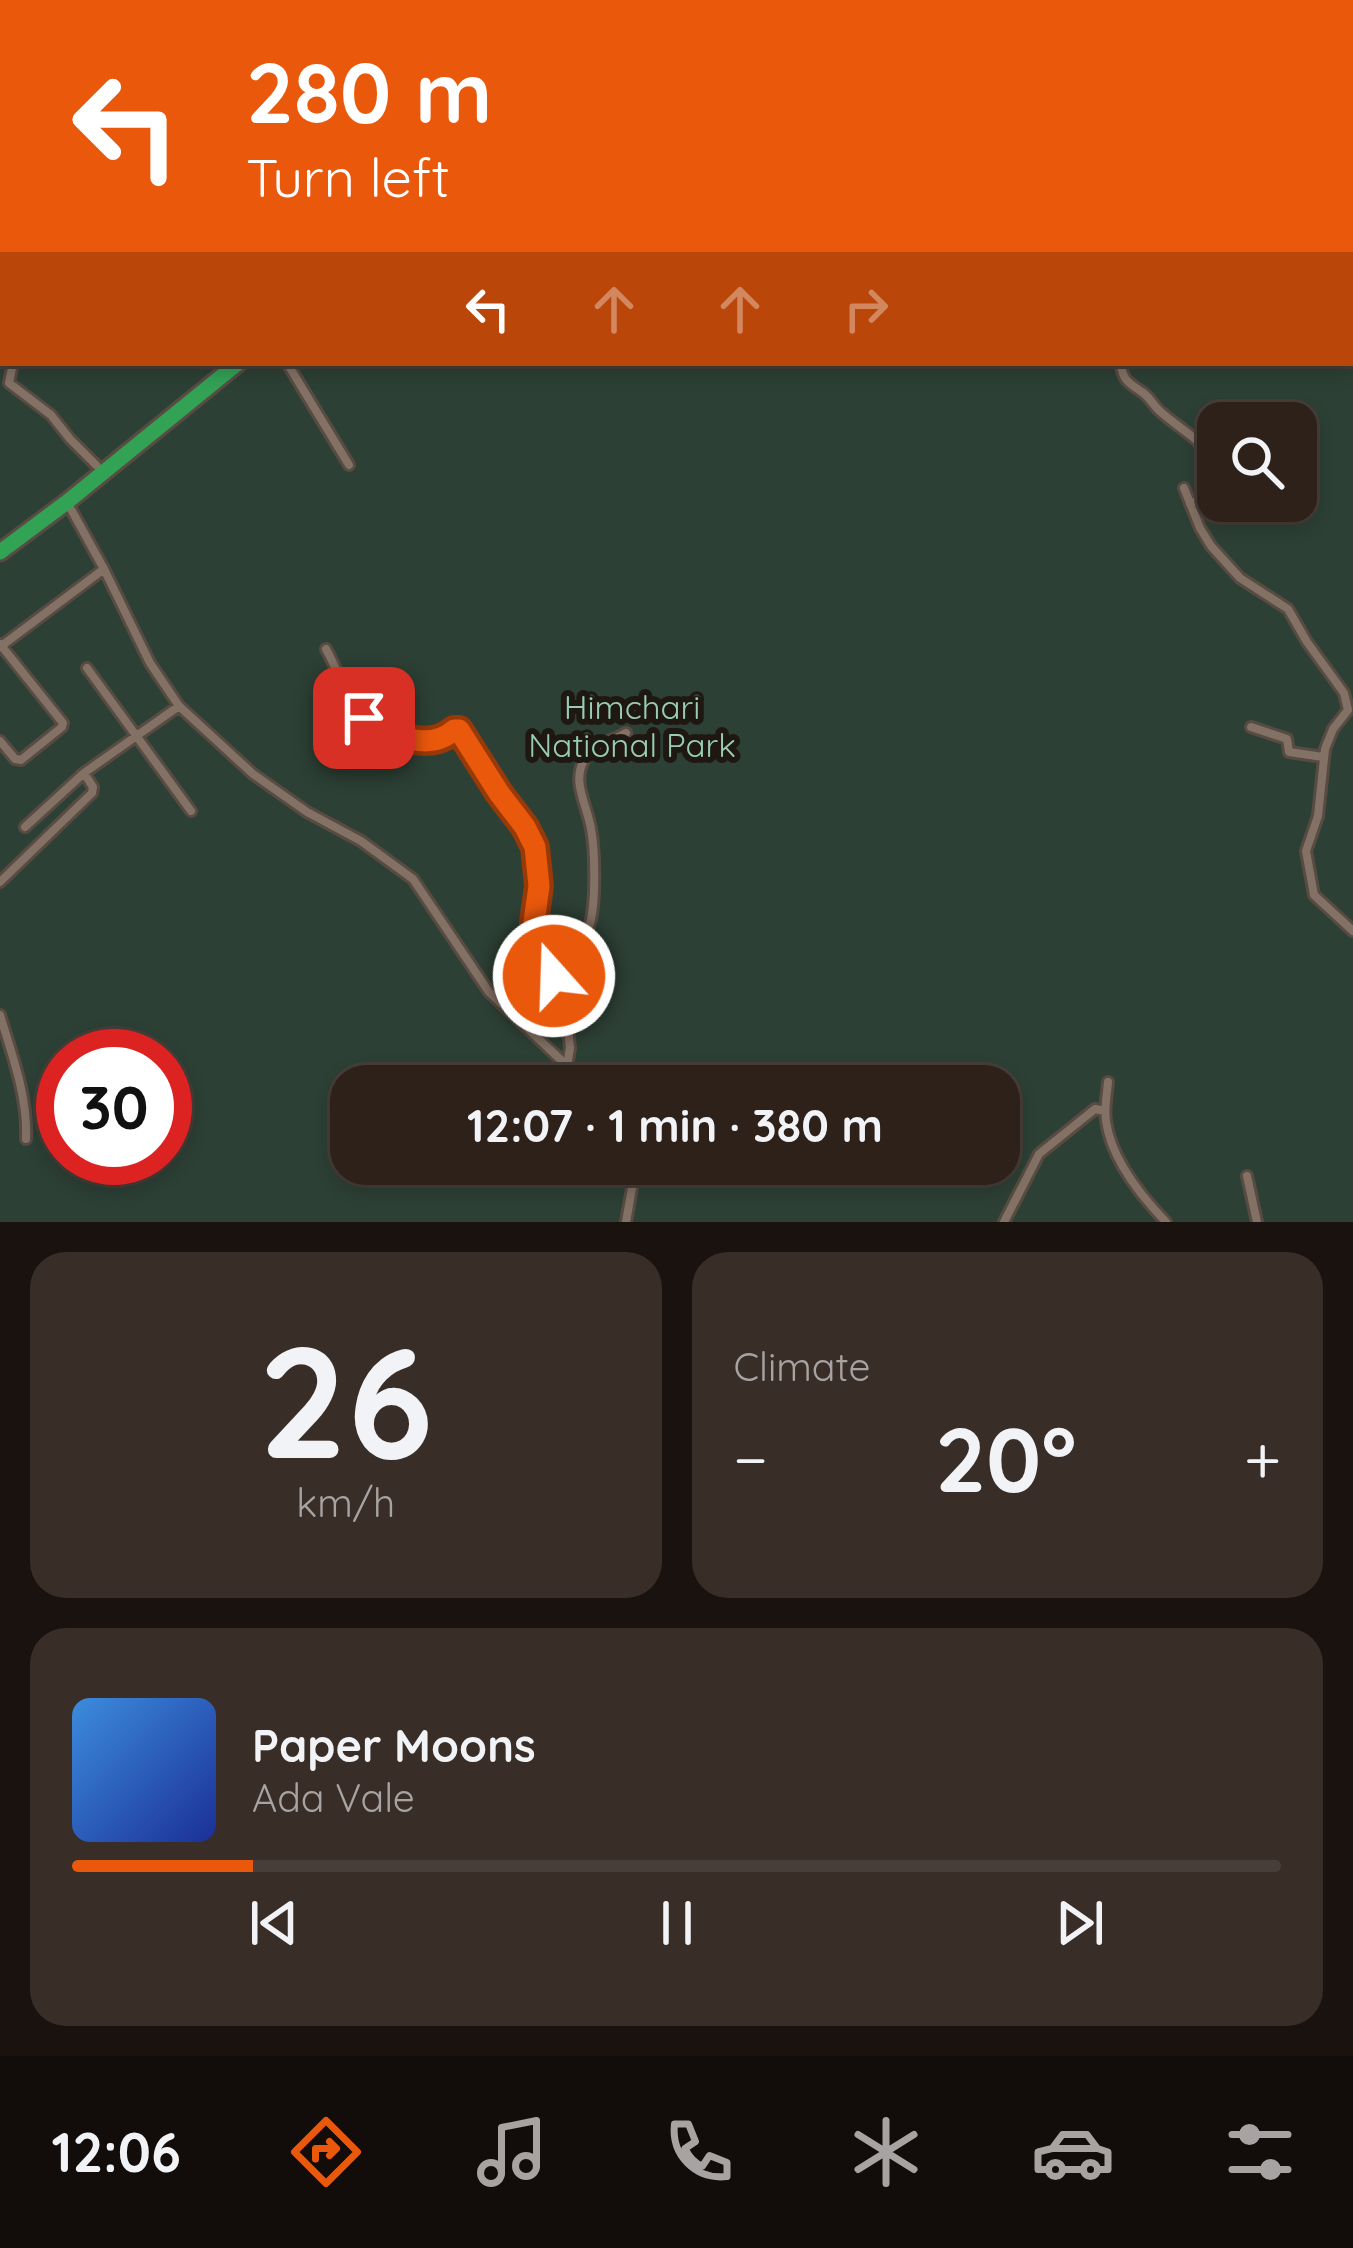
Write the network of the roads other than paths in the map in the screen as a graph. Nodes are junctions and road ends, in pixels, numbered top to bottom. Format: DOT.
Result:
graph roads {
  1 [pos="12,366"];
  2 [pos="220,366"];
  3 [pos="234,366"];
  4 [pos="289,366"];
  5 [pos="1121,366"];
  6 [pos="349,465"];
  7 [pos="97,466"];
  8 [pos="1184,488"];
  9 [pos="67,502"];
  10 [pos="1190,504"];
  11 [pos="0,540"];
  12 [pos="0,552"];
  13 [pos="104,569"];
  14 [pos="0,646"];
  15 [pos="326,649"];
  16 [pos="87,668"];
  17 [pos="179,706"];
  18 [pos="1251,727"];
  19 [pos="626,733"];
  20 [pos="137,736"];
  21 [pos="0,741"];
  22 [pos="1323,758"];
  23 [pos="84,773"];
  24 [pos="190,811"];
  25 [pos="25,827"];
  26 [pos="0,883"];
  27 [pos="1353,931"];
  28 [pos="554,976"];
  29 [pos="0,1015"];
  30 [pos="564,1065"];
  31 [pos="1108,1082"];
  32 [pos="1105,1111"];
  33 [pos="26,1139"];
  34 [pos="1246,1176"];
  35 [pos="631,1185"];
  36 [pos="626,1222"];
  37 [pos="1004,1222"];
  38 [pos="1166,1222"];
  39 [pos="1256,1222"];
  1 -- 7 [label="street"];
  2 -- 7 [label="highway"];
  3 -- 9 [label="highway"];
  4 -- 6 [label="street"];
  5 -- 10 [label="street"];
  7 -- 11 [label="highway"];
  8 -- 10 [label="street"];
  9 -- 12 [label="highway"];
  9 -- 13 [label="street"];
  10 -- 22 [label="street"];
  13 -- 14 [label="street"];
  13 -- 17 [label="street"];
  14 -- 21 [label="street"];
  15 -- 28 [label="street"];
  16 -- 20 [label="street"];
  17 -- 20 [label="street"];
  17 -- 30 [label="street"];
  18 -- 22 [label="street"];
  19 -- 28 [label="street"];
  20 -- 23 [label="street"];
  20 -- 24 [label="street"];
  22 -- 27 [label="street"];
  23 -- 25 [label="street"];
  23 -- 26 [label="street"];
  28 -- 30 [label="street"];
  29 -- 33 [label="street"];
  31 -- 32 [label="street"];
  32 -- 37 [label="street"];
  32 -- 38 [label="street"];
  34 -- 39 [label="street"];
  35 -- 36 [label="street"];
}
